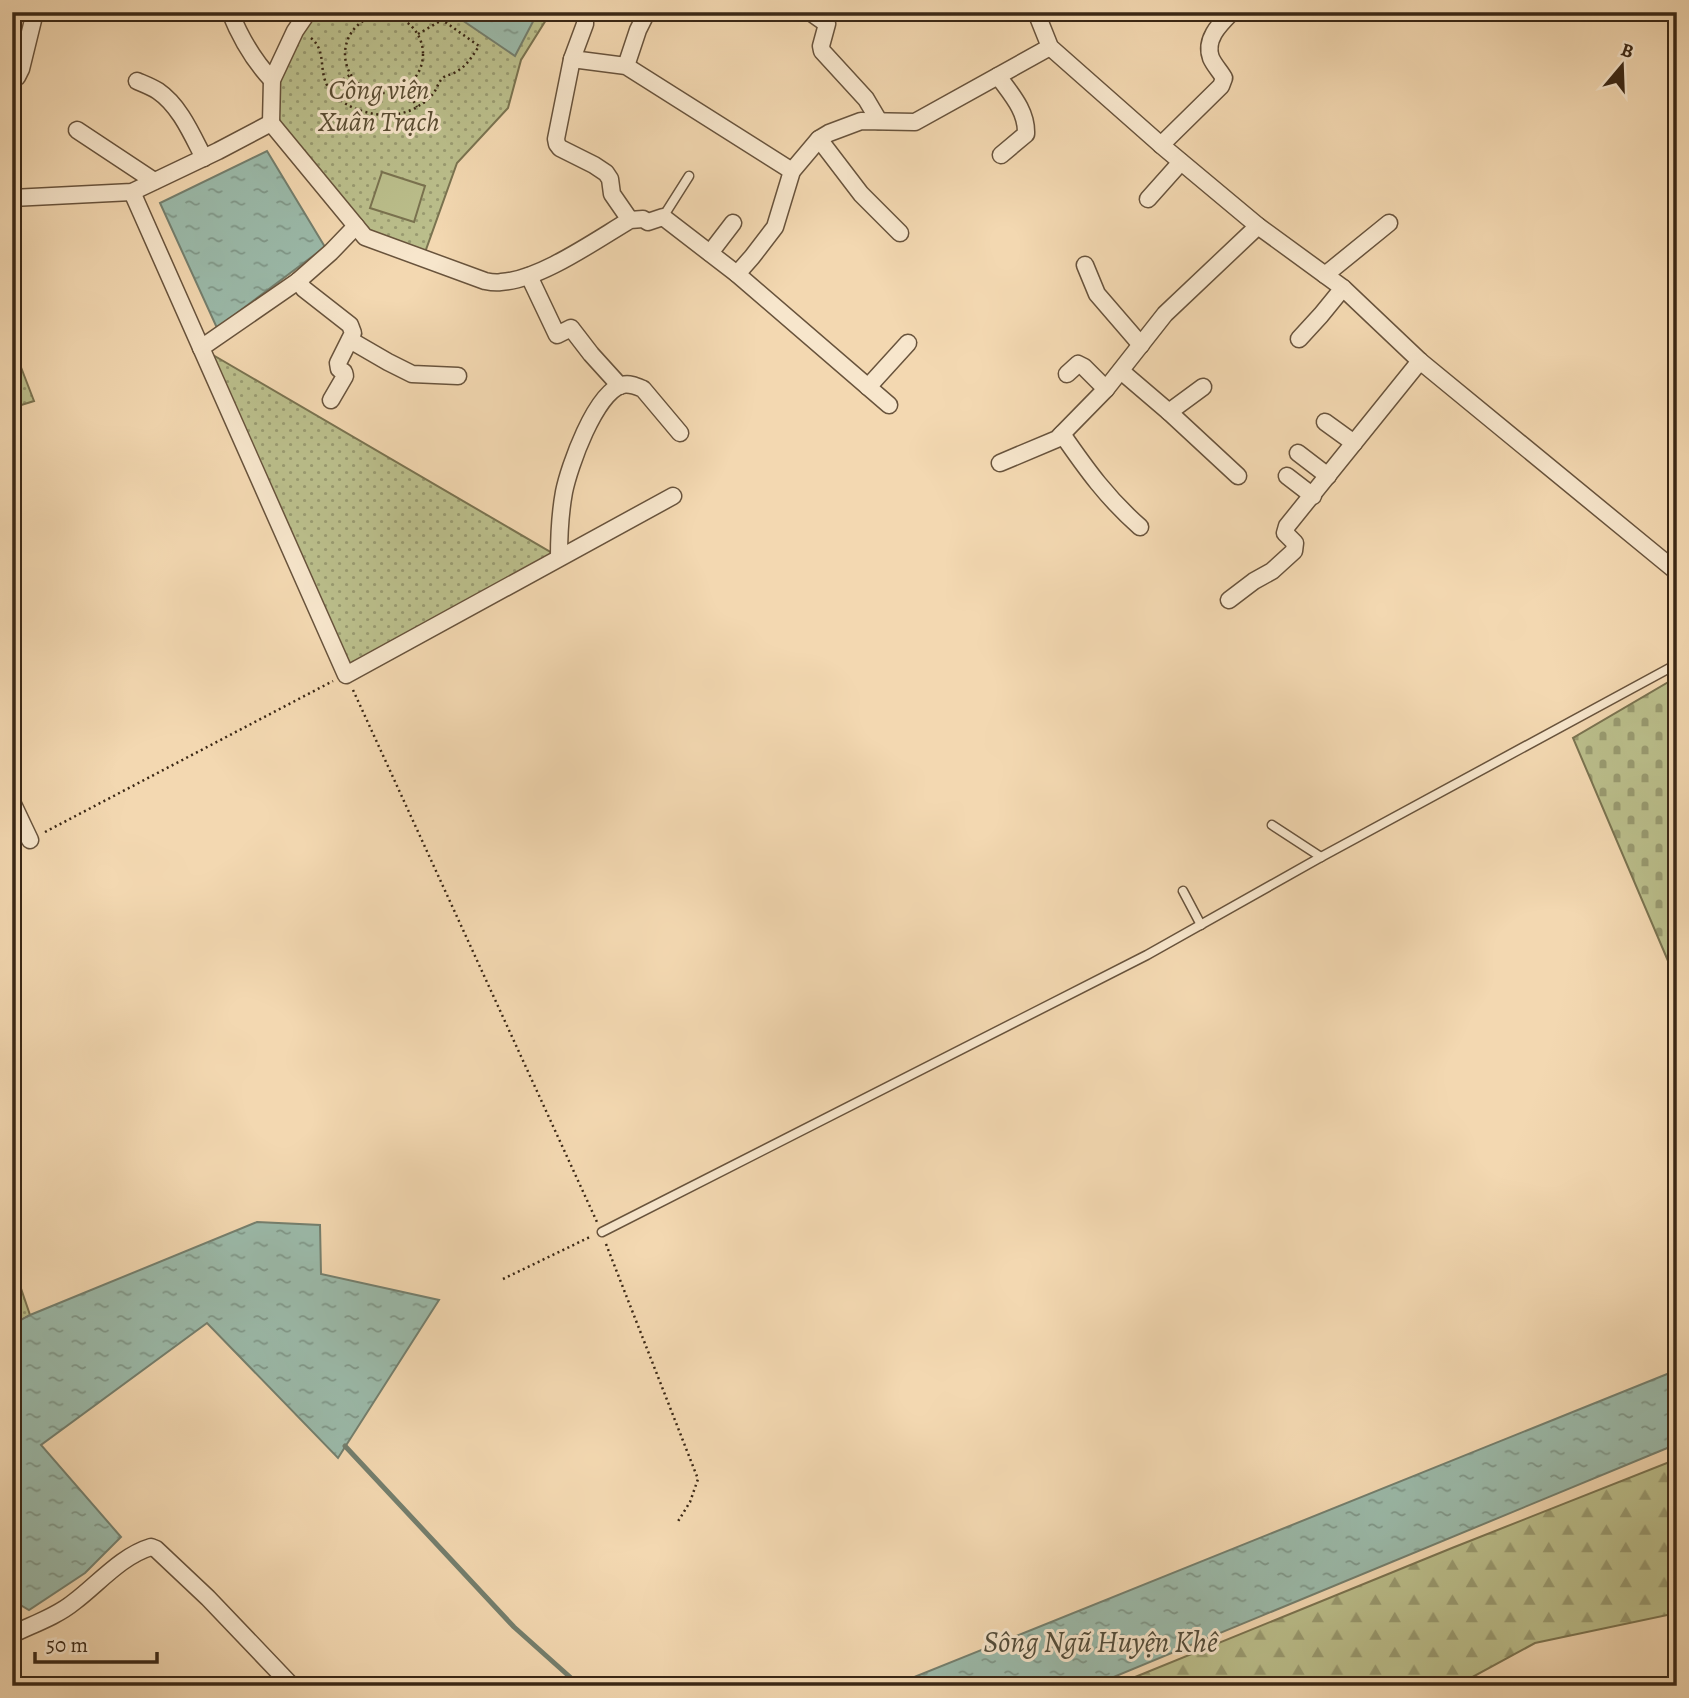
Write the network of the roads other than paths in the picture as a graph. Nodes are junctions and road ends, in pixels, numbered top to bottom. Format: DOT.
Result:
graph roads {
  1 [pos="35,12"];
  2 [pos="230,12"];
  3 [pos="308,12"];
  4 [pos="585,12"];
  5 [pos="647,12"];
  6 [pos="810,12"];
  7 [pos="1036,12"];
  8 [pos="1232,12"];
  9 [pos="1051,47"];
  10 [pos="572,59"];
  11 [pos="626,66"];
  12 [pos="998,76"];
  13 [pos="12,79"];
  14 [pos="272,80"];
  15 [pos="137,81"];
  16 [pos="878,121"];
  17 [pos="271,123"];
  18 [pos="77,130"];
  19 [pos="819,139"];
  20 [pos="1161,145"];
  21 [pos="1001,155"];
  22 [pos="204,158"];
  23 [pos="1181,162"];
  24 [pos="792,171"];
  25 [pos="689,176"];
  26 [pos="154,181"];
  27 [pos="132,192"];
  28 [pos="12,198"];
  29 [pos="1148,199"];
  30 [pos="663,217"];
  31 [pos="630,220"];
  32 [pos="733,223"];
  33 [pos="1389,223"];
  34 [pos="356,226"];
  35 [pos="1258,226"];
  36 [pos="900,233"];
  37 [pos="710,253"];
  38 [pos="1085,265"];
  39 [pos="737,274"];
  40 [pos="1325,275"];
  41 [pos="529,276"];
  42 [pos="299,281"];
  43 [pos="1343,288"];
  44 [pos="1299,339"];
  45 [pos="349,340"];
  46 [pos="908,343"];
  47 [pos="1141,345"];
  48 [pos="201,348"];
  49 [pos="1420,361"];
  50 [pos="1121,371"];
  51 [pos="1067,374"];
  52 [pos="458,376"];
  53 [pos="620,386"];
  54 [pos="868,387"];
  55 [pos="1203,387"];
  56 [pos="1106,388"];
  57 [pos="331,400"];
  58 [pos="889,405"];
  59 [pos="1169,412"];
  60 [pos="1325,422"];
  61 [pos="680,433"];
  62 [pos="1062,434"];
  63 [pos="1354,443"];
  64 [pos="1298,453"];
  65 [pos="1000,463"];
  66 [pos="1238,476"];
  67 [pos="1287,476"];
  68 [pos="1328,476"];
  69 [pos="673,496"];
  70 [pos="1313,496"];
  71 [pos="1140,527"];
  72 [pos="559,557"];
  73 [pos="1677,572"];
  74 [pos="1229,600"];
  75 [pos="1677,664"];
  76 [pos="12,802"];
  77 [pos="1272,825"];
  78 [pos="30,840"];
  79 [pos="1321,858"];
  80 [pos="1183,891"];
  81 [pos="1200,925"];
  82 [pos="602,1232"];
  83 [pos="15,1633"];
  84 [pos="292,1686"];
  1 -- 13 [label="street"];
  2 -- 14 [label="street"];
  3 -- 14 [label="street"];
  4 -- 10 [label="street"];
  5 -- 11 [label="street"];
  6 -- 16 [label="street"];
  7 -- 9 [label="street"];
  8 -- 20 [label="street"];
  9 -- 12 [label="street"];
  9 -- 20 [label="street"];
  10 -- 11 [label="street"];
  10 -- 31 [label="street"];
  11 -- 24 [label="street"];
  12 -- 16 [label="street"];
  12 -- 21 [label="street"];
  14 -- 17 [label="street"];
  15 -- 22 [label="street"];
  16 -- 19 [label="street"];
  17 -- 22 [label="street"];
  17 -- 34 [label="street"];
  18 -- 26 [label="street"];
  19 -- 24 [label="street"];
  19 -- 36 [label="street"];
  20 -- 23 [label="street"];
  22 -- 26 [label="street"];
  23 -- 29 [label="street"];
  23 -- 35 [label="street"];
  24 -- 39 [label="street"];
  25 -- 30 [label="lane"];
  26 -- 27 [label="street"];
  27 -- 28 [label="street"];
  27 -- 48 [label="street"];
  30 -- 31 [label="street"];
  30 -- 37 [label="street"];
  31 -- 41 [label="street"];
  32 -- 37 [label="street"];
  33 -- 40 [label="street"];
  34 -- 41 [label="street"];
  34 -- 42 [label="street"];
  35 -- 40 [label="street"];
  35 -- 47 [label="street"];
  37 -- 39 [label="street"];
  38 -- 47 [label="street"];
  39 -- 54 [label="street"];
  40 -- 43 [label="street"];
  41 -- 53 [label="street"];
  42 -- 45 [label="street"];
  42 -- 48 [label="street"];
  43 -- 44 [label="street"];
  43 -- 49 [label="street"];
  45 -- 52 [label="street"];
  45 -- 57 [label="street"];
  46 -- 54 [label="street"];
  47 -- 50 [label="street"];
  48 -- 72 [label="street"];
  49 -- 63 [label="street"];
  49 -- 73 [label="street"];
  50 -- 56 [label="street"];
  50 -- 59 [label="street"];
  51 -- 56 [label="street"];
  53 -- 61 [label="street"];
  53 -- 72 [label="street"];
  54 -- 58 [label="street"];
  55 -- 59 [label="street"];
  56 -- 62 [label="street"];
  59 -- 66 [label="street"];
  60 -- 63 [label="street"];
  62 -- 65 [label="street"];
  62 -- 71 [label="street"];
  63 -- 68 [label="street"];
  64 -- 68 [label="street"];
  67 -- 70 [label="street"];
  68 -- 70 [label="street"];
  69 -- 72 [label="street"];
  70 -- 74 [label="street"];
  75 -- 79 [label="lane"];
  76 -- 78 [label="street"];
  77 -- 79 [label="lane"];
  79 -- 81 [label="lane"];
  80 -- 81 [label="lane"];
  81 -- 82 [label="lane"];
  83 -- 84 [label="street"];
}
